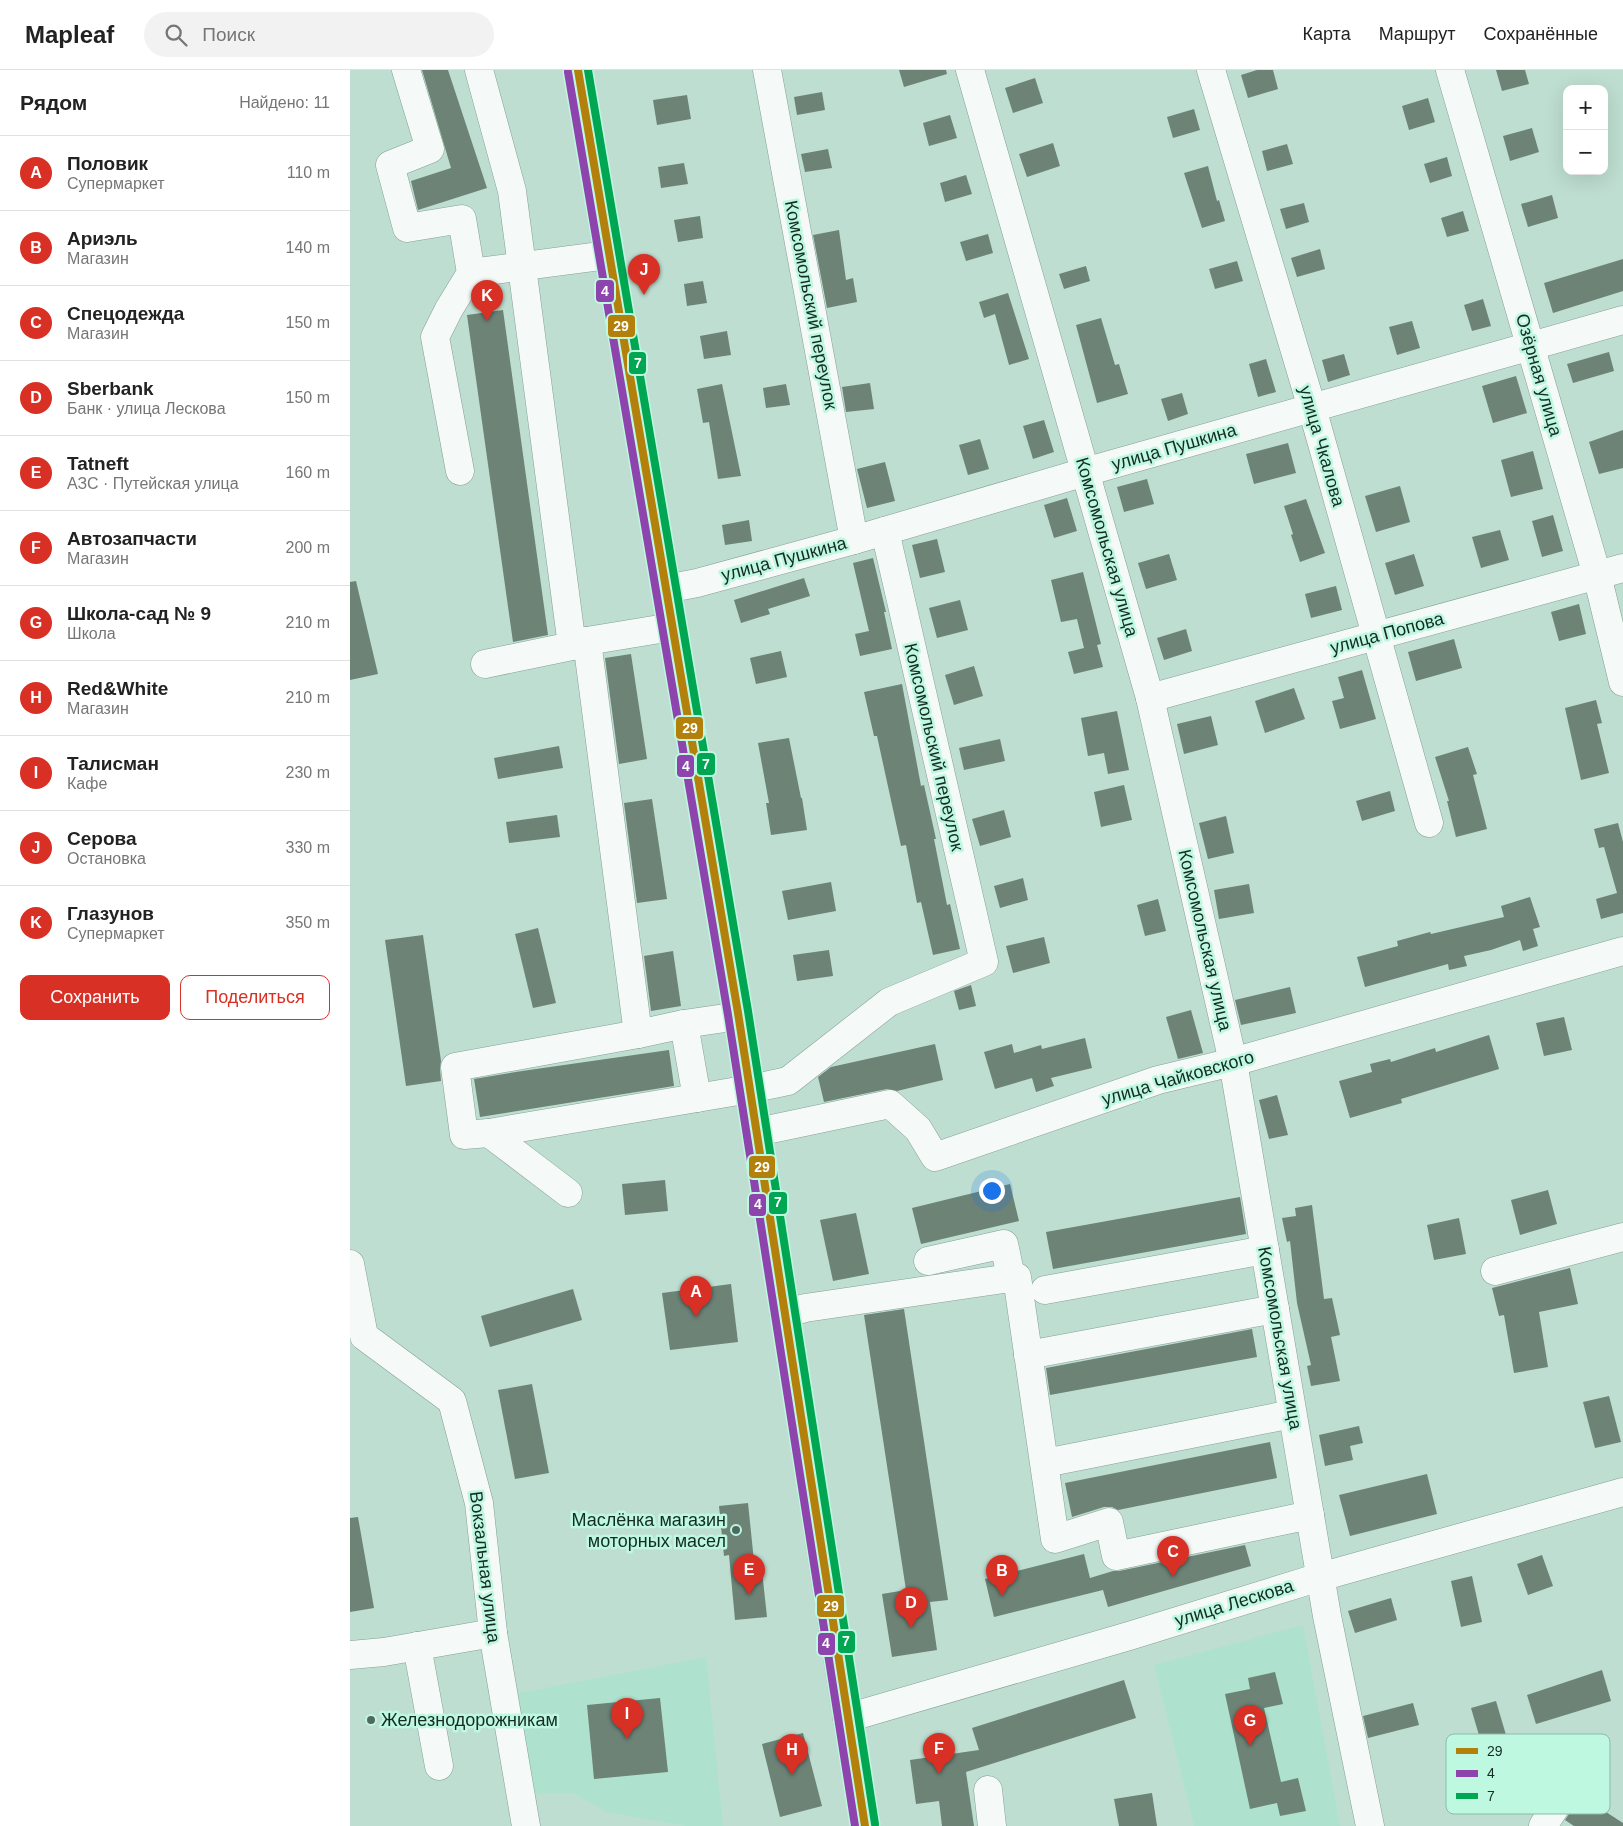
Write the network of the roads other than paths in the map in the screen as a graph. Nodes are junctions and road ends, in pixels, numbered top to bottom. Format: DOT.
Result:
graph roads {
  1 [pos="406,70"];
  2 [pos="478,70"];
  3 [pos="578,70"];
  4 [pos="767,70"];
  5 [pos="970,70"];
  6 [pos="1211,70"];
  7 [pos="1450,70"];
  8 [pos="608,255"];
  9 [pos="521,265"];
  10 [pos="471,273"];
  11 [pos="1623,320"];
  12 [pos="1531,346"];
  13 [pos="1312,408"];
  14 [pos="460,471"];
  15 [pos="1085,472"];
  16 [pos="884,531"];
  17 [pos="854,540"];
  18 [pos="1623,568"];
  19 [pos="1597,575"];
  20 [pos="666,589"];
  21 [pos="672,627"];
  22 [pos="1377,636"];
  23 [pos="580,644"];
  24 [pos="485,664"];
  25 [pos="1623,682"];
  26 [pos="1150,698"];
  27 [pos="1429,823"];
  28 [pos="1623,951"];
  29 [pos="739,1016"];
  30 [pos="684,1024"];
  31 [pos="638,1034"];
  32 [pos="1233,1062"];
  33 [pos="750,1089"];
  34 [pos="697,1098"];
  35 [pos="756,1132"];
  36 [pos="489,1133"];
  37 [pos="568,1193"];
  38 [pos="1623,1237"];
  39 [pos="1265,1250"];
  40 [pos="928,1262"];
  41 [pos="350,1264"];
  42 [pos="1495,1271"];
  43 [pos="1011,1278"];
  44 [pos="1045,1290"];
  45 [pos="1275,1309"];
  46 [pos="784,1314"];
  47 [pos="1028,1355"];
  48 [pos="1292,1414"];
  49 [pos="1045,1463"];
  50 [pos="1623,1492"];
  51 [pos="1310,1515"];
  52 [pos="1320,1577"];
  53 [pos="493,1633"];
  54 [pos="417,1646"];
  55 [pos="350,1655"];
  56 [pos="847,1718"];
  57 [pos="439,1766"];
  58 [pos="988,1790"];
  59 [pos="1551,1814"];
  60 [pos="526,1826"];
  61 [pos="865,1826"];
  62 [pos="992,1826"];
  63 [pos="1370,1826"];
  64 [pos="1543,1826"];
  1 -- 10 [label="street"];
  2 -- 9 [label="street"];
  3 -- 8 [label="main road"];
  4 -- 17 [label="street, Комсомольский переулок"];
  5 -- 15 [label="street, Комсомольская улица"];
  6 -- 13 [label="street, улица Чкалова"];
  7 -- 12 [label="street, Озёрная улица"];
  8 -- 9 [label="street"];
  8 -- 20 [label="main road"];
  9 -- 10 [label="street"];
  9 -- 23 [label="street"];
  10 -- 14 [label="street"];
  11 -- 12 [label="street, улица Пушкина"];
  12 -- 13 [label="street, улица Пушкина"];
  12 -- 19 [label="street, Озёрная улица"];
  13 -- 15 [label="street, улица Пушкина"];
  13 -- 22 [label="street, улица Чкалова"];
  15 -- 16 [label="street, улица Пушкина"];
  15 -- 26 [label="street, Комсомольская улица"];
  16 -- 17 [label="street, улица Пушкина"];
  16 -- 33 [label="street, Комсомольский переулок"];
  17 -- 20 [label="street, улица Пушкина"];
  18 -- 19 [label="street, улица Попова"];
  19 -- 22 [label="street, улица Попова"];
  19 -- 25 [label="street, Озёрная улица"];
  20 -- 21 [label="main road"];
  21 -- 23 [label="street"];
  21 -- 29 [label="main road"];
  22 -- 26 [label="street, улица Попова"];
  22 -- 27 [label="street, улица Чкалова"];
  23 -- 24 [label="street"];
  23 -- 31 [label="street"];
  26 -- 32 [label="street, Комсомольская улица"];
  28 -- 32 [label="street, улица Чайковского"];
  29 -- 30 [label="street"];
  29 -- 33 [label="main road"];
  30 -- 31 [label="street"];
  30 -- 34 [label="street"];
  31 -- 36 [label="street"];
  32 -- 35 [label="street, улица Чайковского"];
  32 -- 39 [label="street, Комсомольская улица"];
  33 -- 34 [label="street"];
  33 -- 35 [label="main road"];
  34 -- 36 [label="street"];
  35 -- 46 [label="main road"];
  36 -- 37 [label="street"];
  38 -- 42 [label="street"];
  39 -- 44 [label="street"];
  39 -- 45 [label="street, Комсомольская улица"];
  40 -- 43 [label="street"];
  41 -- 53 [label="street, Вокзальная улица"];
  43 -- 46 [label="street"];
  43 -- 47 [label="street"];
  45 -- 47 [label="street"];
  45 -- 48 [label="street, Комсомольская улица"];
  46 -- 56 [label="main road"];
  47 -- 49 [label="street"];
  48 -- 49 [label="street"];
  48 -- 51 [label="street, Комсомольская улица"];
  49 -- 51 [label="street"];
  50 -- 52 [label="street, улица Лескова"];
  51 -- 52 [label="street, Комсомольская улица"];
  52 -- 56 [label="street, улица Лескова"];
  52 -- 63 [label="street, Комсомольская улица"];
  53 -- 54 [label="street"];
  53 -- 60 [label="street, Вокзальная улица"];
  54 -- 55 [label="street"];
  54 -- 57 [label="street"];
  56 -- 61 [label="main road"];
  58 -- 62 [label="street"];
  59 -- 64 [label="street"];
}
